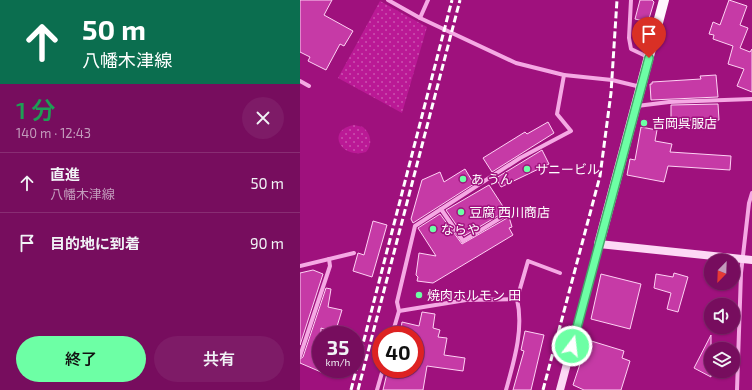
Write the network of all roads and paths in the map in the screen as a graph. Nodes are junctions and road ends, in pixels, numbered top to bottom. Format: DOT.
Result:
graph roads {
  1 [pos="388,0"];
  2 [pos="428,0"];
  3 [pos="631,0"];
  4 [pos="664,0"];
  5 [pos="420,18"];
  6 [pos="649,58"];
  7 [pos="564,75"];
  8 [pos="300,81"];
  9 [pos="309,86"];
  10 [pos="641,87"];
  11 [pos="752,99"];
  12 [pos="636,106"];
  13 [pos="752,193"];
  14 [pos="441,209"];
  15 [pos="507,214"];
  16 [pos="599,244"];
  17 [pos="354,253"];
  18 [pos="329,259"];
  19 [pos="742,259"];
  20 [pos="752,260"];
  21 [pos="300,266"];
  22 [pos="560,272"];
  23 [pos="517,299"];
  24 [pos="399,311"];
  25 [pos="395,326"];
  26 [pos="300,356"];
  27 [pos="380,378"];
  28 [pos="377,390"];
  29 [pos="506,390"];
  30 [pos="560,390"];
  31 [pos="737,390"];
  1 -- 5 [label="street"];
  2 -- 5 [label="street"];
  3 -- 6 [label="street"];
  4 -- 6 [label="main road"];
  5 -- 7 [label="street"];
  6 -- 10 [label="main road"];
  7 -- 10 [label="street"];
  7 -- 14 [label="street"];
  8 -- 9 [label="street"];
  10 -- 12 [label="main road"];
  11 -- 12 [label="street"];
  12 -- 16 [label="main road"];
  13 -- 19 [label="street"];
  14 -- 15 [label="street"];
  14 -- 24 [label="street"];
  16 -- 19 [label="street"];
  16 -- 30 [label="street"];
  17 -- 18 [label="street"];
  18 -- 21 [label="street"];
  18 -- 26 [label="street"];
  19 -- 20 [label="street"];
  19 -- 31 [label="street"];
  22 -- 23 [label="street"];
  23 -- 24 [label="street"];
  23 -- 29 [label="street"];
  24 -- 25 [label="street"];
  27 -- 28 [label="street"];
}
